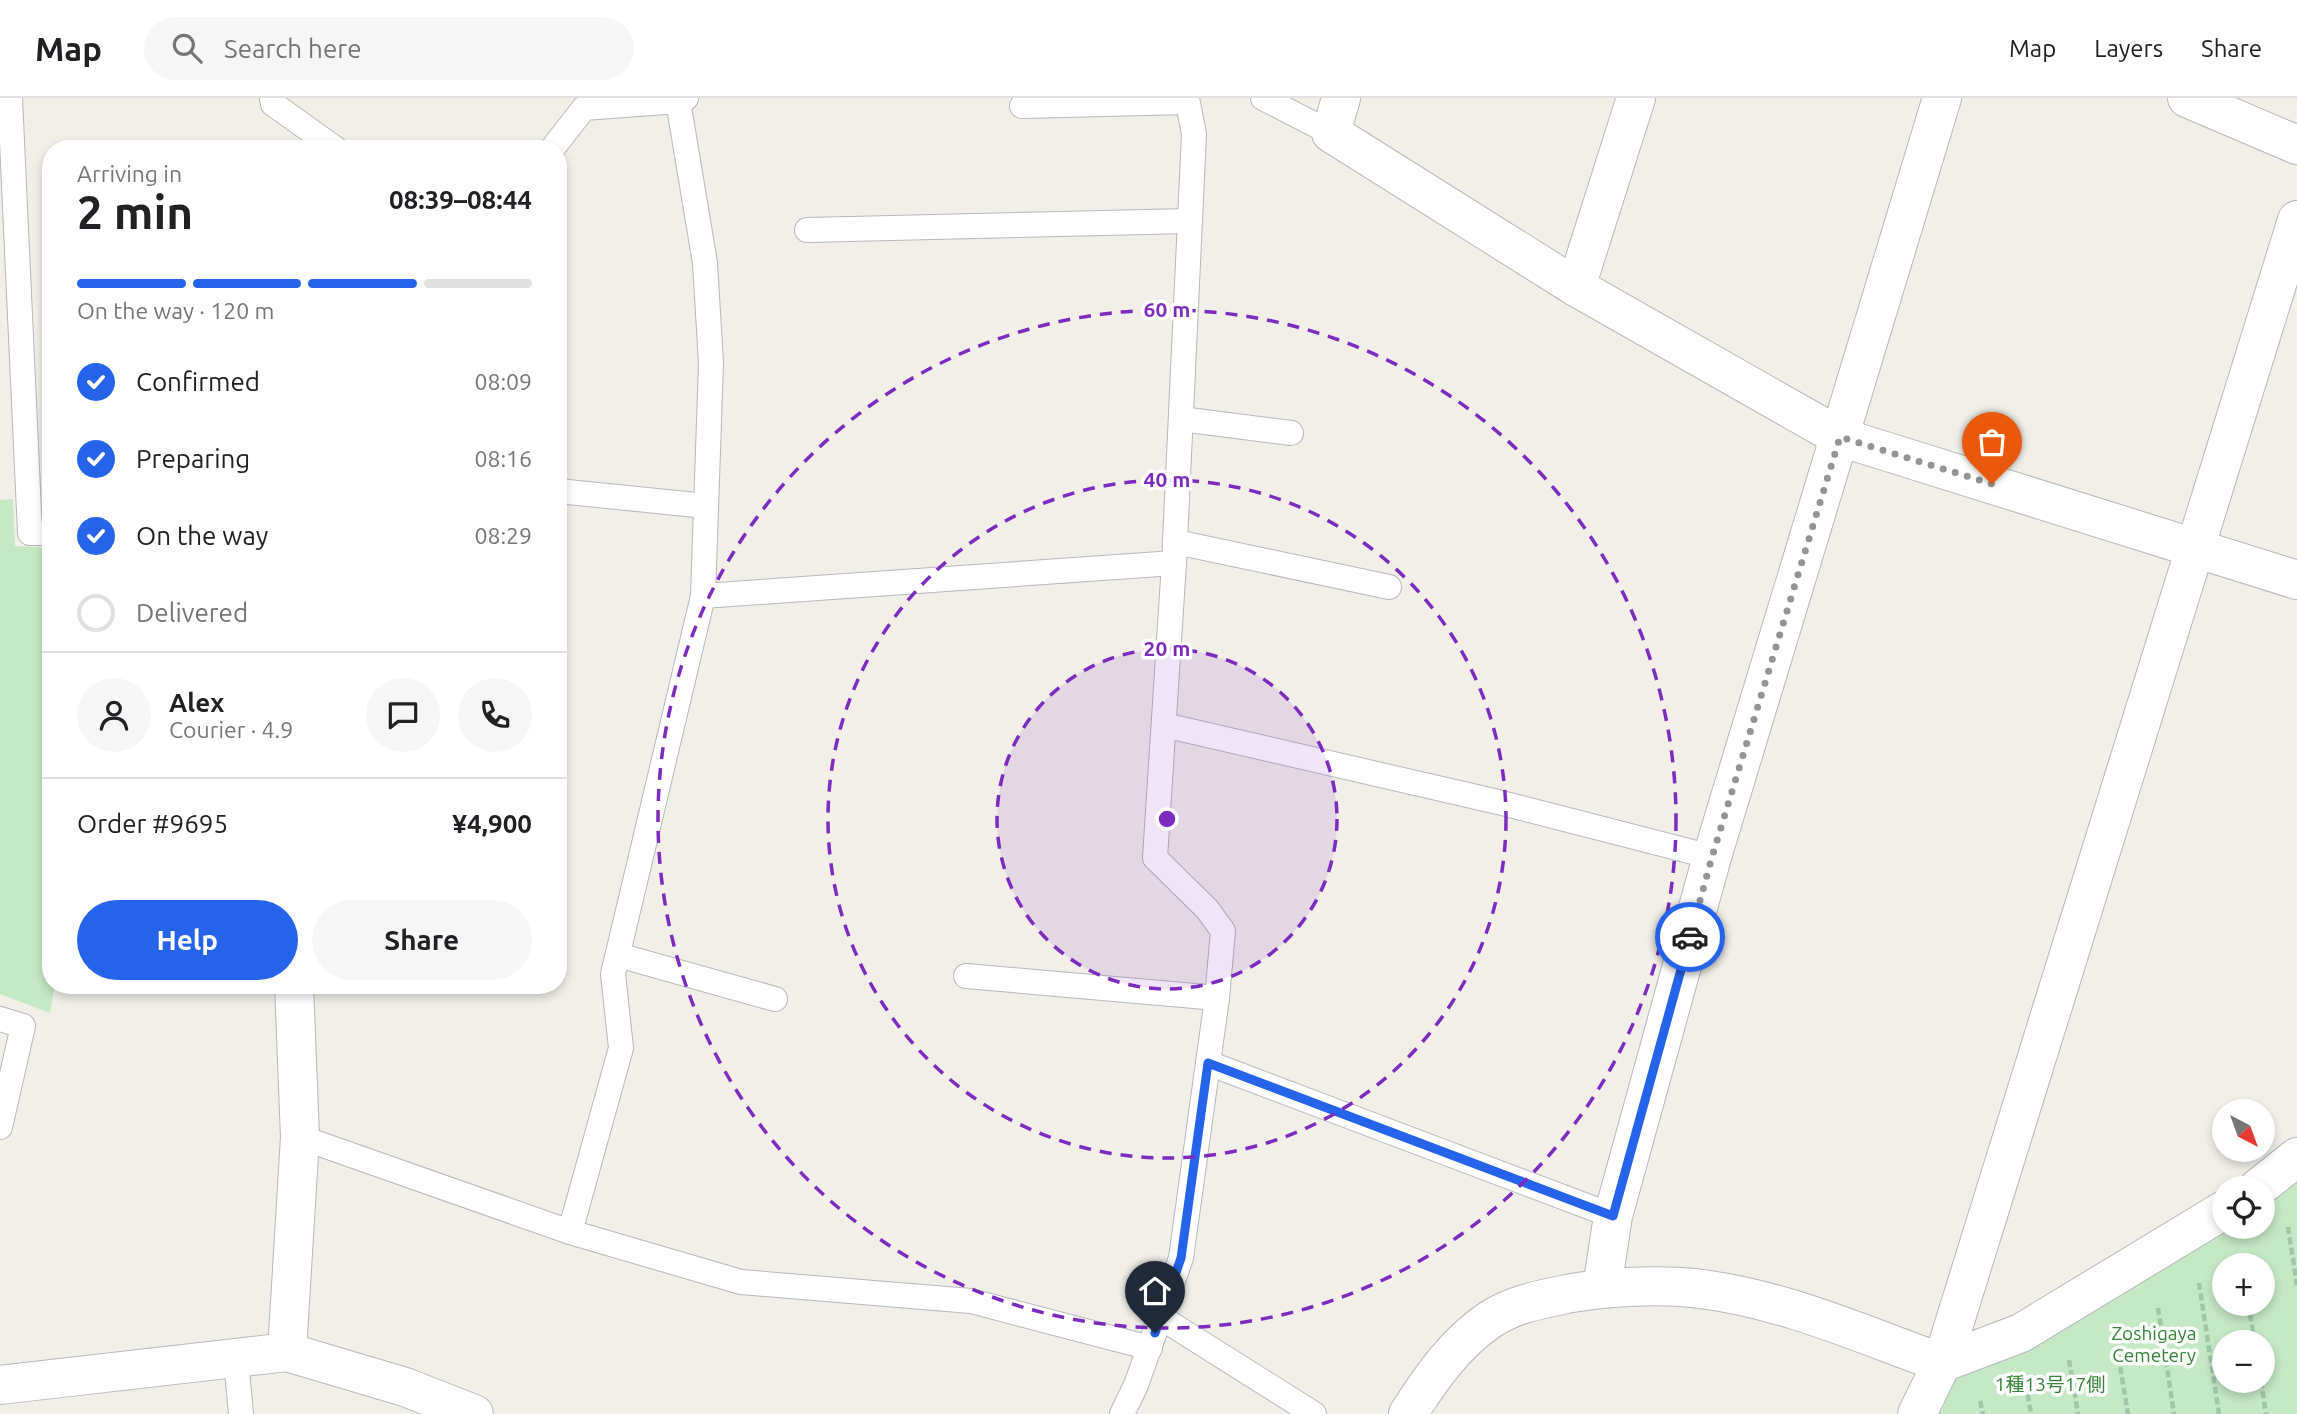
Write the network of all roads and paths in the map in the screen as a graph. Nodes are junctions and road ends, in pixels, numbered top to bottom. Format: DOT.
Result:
graph roads {
  1 [pos="10,98"];
  2 [pos="272,98"];
  3 [pos="1263,98"];
  4 [pos="1636,98"];
  5 [pos="1942,98"];
  6 [pos="2186,98"];
  7 [pos="682,99"];
  8 [pos="1187,100"];
  9 [pos="1021,106"];
  10 [pos="1336,115"];
  11 [pos="323,140"];
  12 [pos="559,140"];
  13 [pos="2297,145"];
  14 [pos="2297,220"];
  15 [pos="1189,221"];
  16 [pos="807,230"];
  17 [pos="1576,287"];
  18 [pos="1181,419"];
  19 [pos="1290,433"];
  20 [pos="1840,437"];
  21 [pos="567,492"];
  22 [pos="706,506"];
  23 [pos="42,533"];
  24 [pos="2195,548"];
  25 [pos="1175,552"];
  26 [pos="2297,580"];
  27 [pos="1389,587"];
  28 [pos="703,596"];
  29 [pos="1164,725"];
  30 [pos="1712,857"];
  31 [pos="618,955"];
  32 [pos="966,976"];
  33 [pos="294,994"];
  34 [pos="1217,998"];
  35 [pos="775,999"];
  36 [pos="0,1019"];
  37 [pos="1208,1063"];
  38 [pos="0,1127"];
  39 [pos="300,1137"];
  40 [pos="2297,1157"];
  41 [pos="2273,1176"];
  42 [pos="1613,1216"];
  43 [pos="2212,1217"];
  44 [pos="2287,1220"];
  45 [pos="570,1232"];
  46 [pos="2198,1276"];
  47 [pos="2297,1285"];
  48 [pos="1602,1288"];
  49 [pos="2157,1304"];
  50 [pos="1160,1317"];
  51 [pos="2113,1327"];
  52 [pos="1150,1348"];
  53 [pos="2067,1350"];
  54 [pos="287,1352"];
  55 [pos="236,1359"];
  56 [pos="1942,1363"];
  57 [pos="0,1385"];
  58 [pos="2263,1393"];
  59 [pos="241,1414"];
  60 [pos="474,1414"];
  61 [pos="1122,1414"];
  62 [pos="1314,1414"];
  63 [pos="1408,1414"];
  64 [pos="1917,1414"];
  65 [pos="2078,1414"];
  66 [pos="2128,1414"];
  67 [pos="2174,1414"];
  68 [pos="2219,1414"];
  69 [pos="2266,1414"];
  1 -- 23 [label="lane"];
  2 -- 11 [label="lane"];
  3 -- 10 [label="lane"];
  4 -- 17 [label="street"];
  5 -- 20 [label="street"];
  6 -- 13 [label="street"];
  7 -- 12 [label="lane"];
  7 -- 22 [label="lane"];
  8 -- 9 [label="lane"];
  8 -- 15 [label="lane"];
  10 -- 17 [label="street"];
  14 -- 24 [label="street"];
  15 -- 16 [label="lane"];
  15 -- 18 [label="lane"];
  17 -- 20 [label="street"];
  18 -- 19 [label="lane"];
  18 -- 25 [label="lane"];
  20 -- 24 [label="street"];
  20 -- 30 [label="street"];
  21 -- 22 [label="lane"];
  22 -- 28 [label="lane"];
  24 -- 26 [label="street"];
  24 -- 56 [label="street"];
  25 -- 27 [label="lane"];
  25 -- 28 [label="lane"];
  25 -- 29 [label="lane"];
  28 -- 31 [label="lane"];
  29 -- 30 [label="lane"];
  29 -- 34 [label="lane"];
  30 -- 42 [label="street"];
  31 -- 35 [label="lane"];
  31 -- 45 [label="lane"];
  32 -- 34 [label="lane"];
  33 -- 39 [label="street"];
  34 -- 37 [label="lane"];
  36 -- 38 [label="lane"];
  37 -- 42 [label="lane"];
  37 -- 50 [label="lane"];
  39 -- 45 [label="lane"];
  39 -- 54 [label="street"];
  40 -- 41 [label="street"];
  42 -- 48 [label="street"];
  43 -- 56 [label="street"];
  44 -- 47 [label="path"];
  45 -- 52 [label="lane"];
  46 -- 68 [label="path"];
  48 -- 56 [label="street"];
  48 -- 63 [label="street"];
  49 -- 67 [label="path"];
  50 -- 52 [label="lane"];
  50 -- 62 [label="lane"];
  51 -- 66 [label="path"];
  52 -- 61 [label="lane"];
  53 -- 65 [label="path"];
  54 -- 55 [label="street"];
  54 -- 60 [label="street"];
  55 -- 57 [label="street"];
  55 -- 59 [label="lane"];
  56 -- 64 [label="street"];
  58 -- 69 [label="path"];
}
